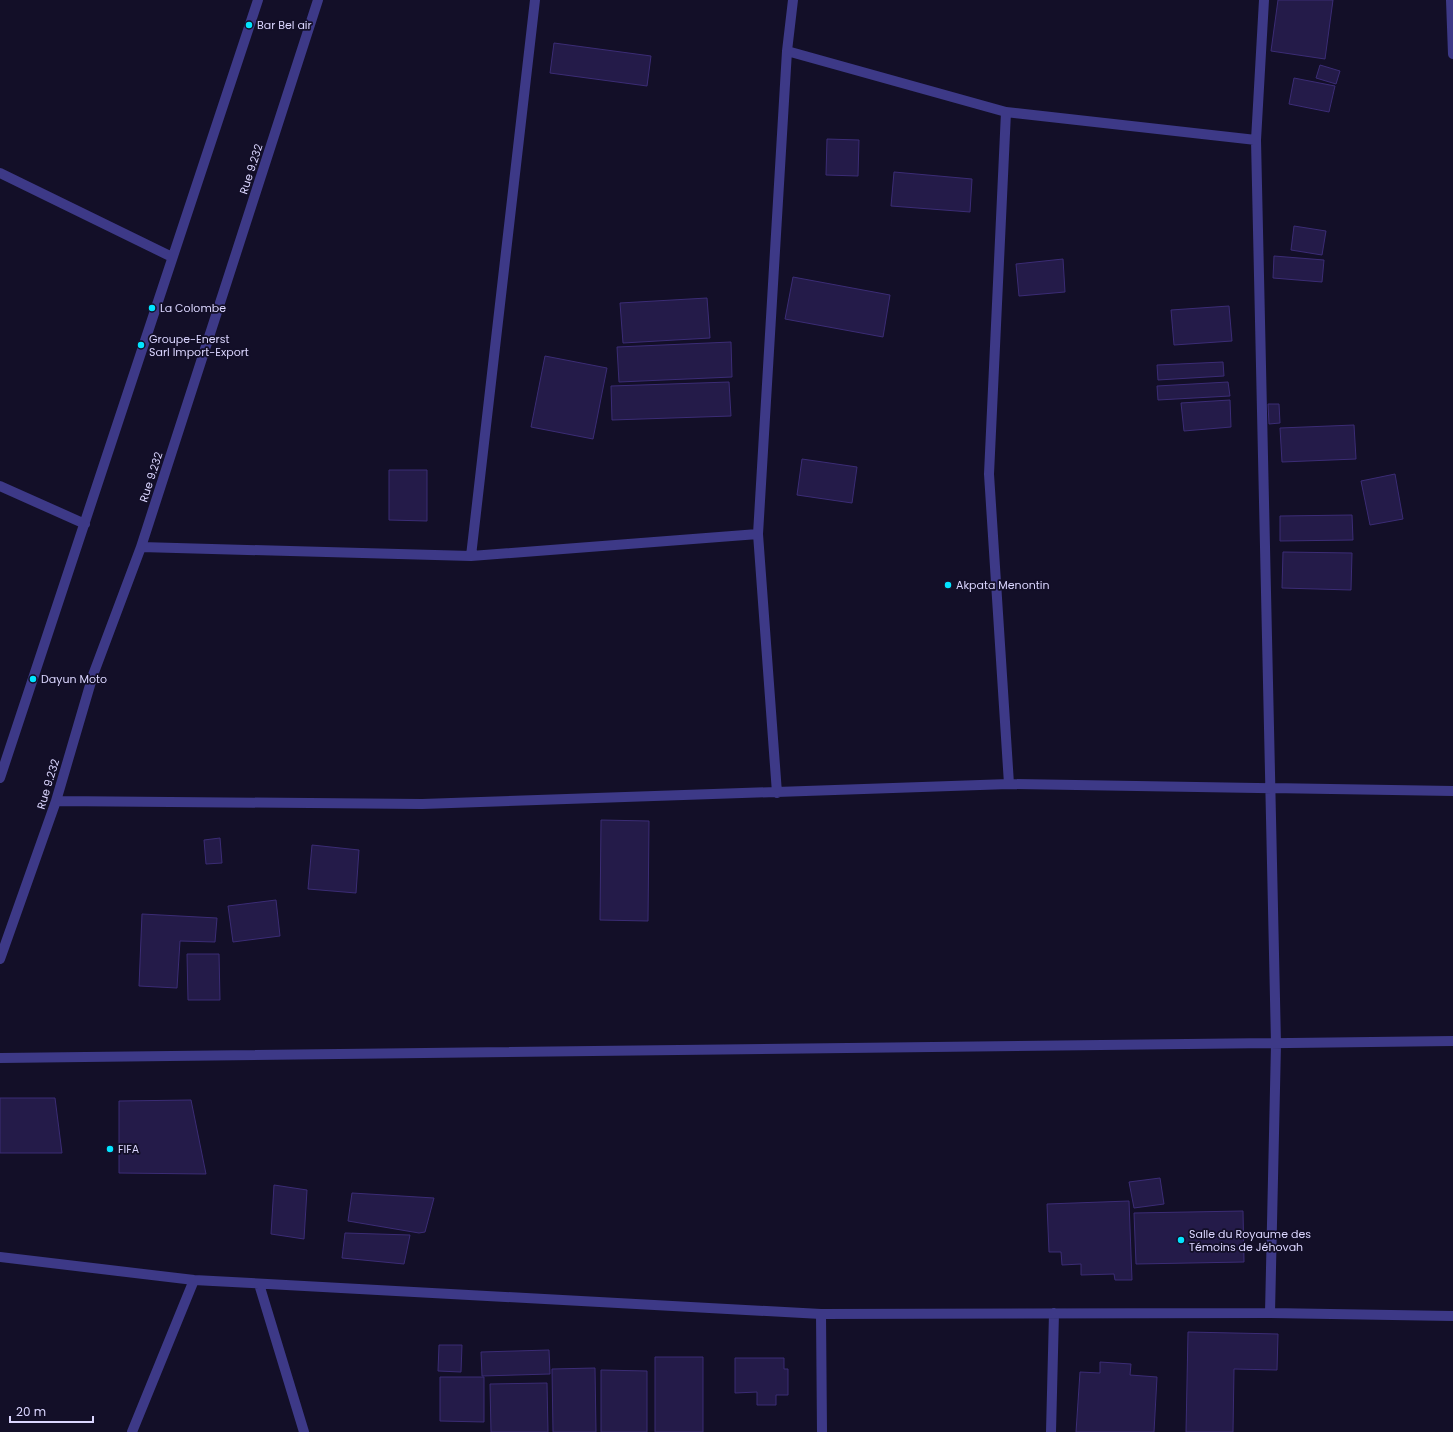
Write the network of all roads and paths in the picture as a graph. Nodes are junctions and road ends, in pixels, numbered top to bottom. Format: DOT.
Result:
graph roads {
  1 [pos="258,0"];
  2 [pos="318,0"];
  3 [pos="535,0"];
  4 [pos="793,0"];
  5 [pos="1264,0"];
  6 [pos="1451,0"];
  7 [pos="787,51"];
  8 [pos="1453,54"];
  9 [pos="1006,112"];
  10 [pos="1256,140"];
  11 [pos="0,173"];
  12 [pos="172,257"];
  13 [pos="0,486"];
  14 [pos="85,524"];
  15 [pos="758,534"];
  16 [pos="141,547"];
  17 [pos="471,556"];
  18 [pos="0,747"];
  19 [pos="10,750"];
  20 [pos="0,778"];
  21 [pos="1009,784"];
  22 [pos="1271,789"];
  23 [pos="1453,791"];
  24 [pos="777,793"];
  25 [pos="56,801"];
  26 [pos="0,959"];
  27 [pos="1453,1041"];
  28 [pos="1276,1044"];
  29 [pos="0,1058"];
  30 [pos="0,1257"];
  31 [pos="194,1280"];
  32 [pos="258,1284"];
  33 [pos="1054,1313"];
  34 [pos="1270,1313"];
  35 [pos="821,1314"];
  36 [pos="1453,1316"];
  37 [pos="132,1432"];
  38 [pos="304,1432"];
  39 [pos="822,1432"];
  40 [pos="1051,1432"];
  1 -- 12 [label="street"];
  2 -- 16 [label="street, Rue 9.232"];
  3 -- 17 [label="street"];
  4 -- 7 [label="street"];
  5 -- 10 [label="street"];
  6 -- 8 [label="street"];
  7 -- 9 [label="street"];
  7 -- 15 [label="street"];
  9 -- 10 [label="street"];
  9 -- 21 [label="street"];
  10 -- 22 [label="street"];
  11 -- 12 [label="street"];
  12 -- 14 [label="street"];
  13 -- 14 [label="street"];
  14 -- 19 [label="street"];
  15 -- 17 [label="street"];
  15 -- 24 [label="street"];
  16 -- 17 [label="street"];
  16 -- 25 [label="street, Rue 9.232"];
  18 -- 19 [label="street"];
  19 -- 20 [label="street"];
  21 -- 22 [label="street"];
  21 -- 24 [label="street"];
  22 -- 23 [label="street"];
  22 -- 28 [label="street"];
  24 -- 25 [label="street"];
  25 -- 26 [label="street, Rue 9.232"];
  27 -- 28 [label="street"];
  28 -- 29 [label="street"];
  28 -- 34 [label="street"];
  30 -- 31 [label="street"];
  31 -- 32 [label="street"];
  31 -- 37 [label="street"];
  32 -- 35 [label="street"];
  32 -- 38 [label="street"];
  33 -- 34 [label="street"];
  33 -- 35 [label="street"];
  33 -- 40 [label="street"];
  34 -- 36 [label="street"];
  35 -- 39 [label="street"];
}
